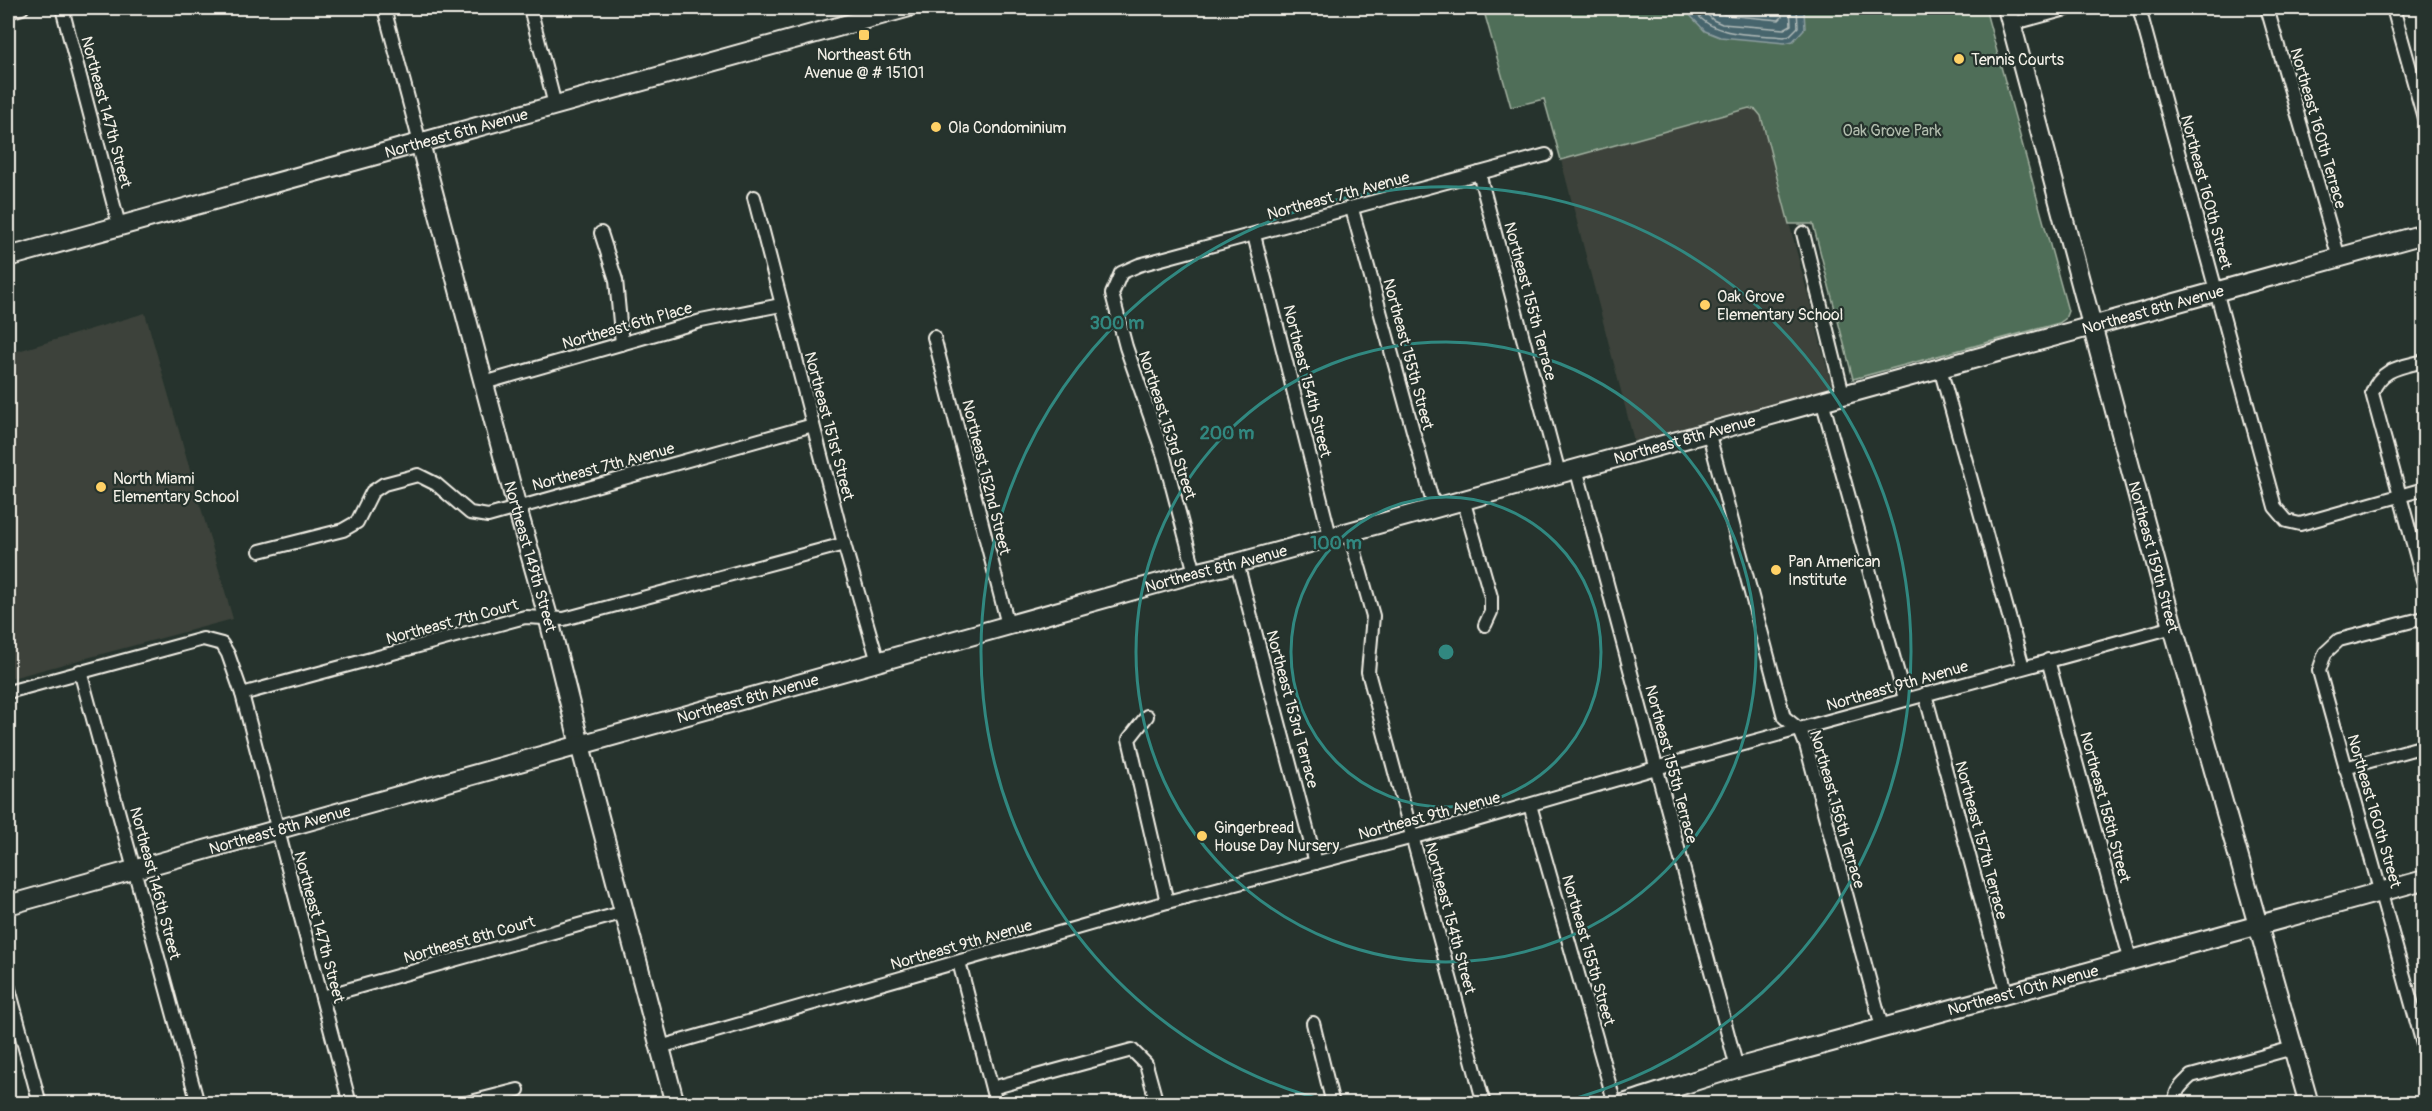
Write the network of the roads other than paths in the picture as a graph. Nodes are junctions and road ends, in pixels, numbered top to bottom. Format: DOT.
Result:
graph roads {
  1 [pos="22,8"];
  2 [pos="62,8"];
  3 [pos="384,8"];
  4 [pos="530,8"];
  5 [pos="906,8"];
  6 [pos="2070,8"];
  7 [pos="2139,8"];
  8 [pos="2267,8"];
  9 [pos="2393,8"];
  10 [pos="8,12"];
  11 [pos="2009,16"];
  12 [pos="555,105"];
  13 [pos="2424,118"];
  14 [pos="420,143"];
  15 [pos="1546,155"];
  16 [pos="1479,173"];
  17 [pos="754,197"];
  18 [pos="1352,209"];
  19 [pos="119,225"];
  20 [pos="601,233"];
  21 [pos="1803,233"];
  22 [pos="2424,234"];
  23 [pos="1254,235"];
  24 [pos="8,257"];
  25 [pos="2339,258"];
  26 [pos="1139,265"];
  27 [pos="2217,291"];
  28 [pos="781,305"];
  29 [pos="2091,326"];
  30 [pos="934,337"];
  31 [pos="622,344"];
  32 [pos="2424,361"];
  33 [pos="1941,368"];
  34 [pos="484,383"];
  35 [pos="1843,394"];
  36 [pos="1822,400"];
  37 [pos="813,425"];
  38 [pos="1708,431"];
  39 [pos="1568,471"];
  40 [pos="2424,489"];
  41 [pos="2400,496"];
  42 [pos="1462,499"];
  43 [pos="517,507"];
  44 [pos="1434,507"];
  45 [pos="1349,531"];
  46 [pos="1329,536"];
  47 [pos="844,544"];
  48 [pos="260,551"];
  49 [pos="1237,564"];
  50 [pos="1195,573"];
  51 [pos="2424,584"];
  52 [pos="2424,618"];
  53 [pos="549,620"];
  54 [pos="1008,625"];
  55 [pos="1485,625"];
  56 [pos="2173,627"];
  57 [pos="2048,660"];
  58 [pos="878,662"];
  59 [pos="2023,667"];
  60 [pos="80,671"];
  61 [pos="8,692"];
  62 [pos="1925,693"];
  63 [pos="242,694"];
  64 [pos="1905,699"];
  65 [pos="1147,716"];
  66 [pos="1800,730"];
  67 [pos="580,745"];
  68 [pos="2424,746"];
  69 [pos="1656,768"];
  70 [pos="2345,768"];
  71 [pos="1530,805"];
  72 [pos="278,830"];
  73 [pos="1412,837"];
  74 [pos="1316,863"];
  75 [pos="135,869"];
  76 [pos="2424,880"];
  77 [pos="2382,892"];
  78 [pos="1167,902"];
  79 [pos="8,905"];
  80 [pos="625,912"];
  81 [pos="2258,928"];
  82 [pos="959,962"];
  83 [pos="2131,962"];
  84 [pos="8,985"];
  85 [pos="2007,995"];
  86 [pos="322,998"];
  87 [pos="1313,1023"];
  88 [pos="1882,1027"];
  89 [pos="660,1047"];
  90 [pos="2293,1048"];
  91 [pos="2424,1048"];
  92 [pos="1737,1068"];
  93 [pos="992,1088"];
  94 [pos="518,1090"];
  95 [pos="1647,1100"];
  96 [pos="40,1104"];
  97 [pos="198,1104"];
  98 [pos="350,1104"];
  99 [pos="463,1104"];
  100 [pos="675,1104"];
  101 [pos="996,1104"];
  102 [pos="1157,1104"];
  103 [pos="1334,1104"];
  104 [pos="1484,1104"];
  105 [pos="1615,1104"];
  106 [pos="1623,1104"];
  107 [pos="2176,1104"];
  108 [pos="2309,1104"];
  1 -- 10 [label="street"];
  2 -- 19 [label="street, Northeast 147th Street"];
  3 -- 14 [label="street, Northeast 149th Street"];
  4 -- 12 [label="street"];
  5 -- 12 [label="street, Northeast 6th Avenue"];
  6 -- 11 [label="street"];
  7 -- 27 [label="street, Northeast 160th Street"];
  8 -- 25 [label="street, Northeast 160th Terrace"];
  9 -- 13 [label="street"];
  11 -- 29 [label="street, Northeast 159th Street"];
  12 -- 14 [label="street, Northeast 6th Avenue"];
  14 -- 19 [label="street, Northeast 6th Avenue"];
  14 -- 34 [label="street, Northeast 149th Street"];
  15 -- 16 [label="street, Northeast 7th Avenue"];
  16 -- 18 [label="street, Northeast 7th Avenue"];
  16 -- 39 [label="street, Northeast 155th Terrace"];
  17 -- 28 [label="street, Northeast 151st Street"];
  18 -- 23 [label="street, Northeast 7th Avenue"];
  18 -- 44 [label="street, Northeast 155th Street"];
  19 -- 24 [label="street, Northeast 6th Avenue"];
  20 -- 31 [label="street"];
  21 -- 35 [label="street"];
  22 -- 25 [label="street, Northeast 8th Avenue"];
  23 -- 26 [label="street, Northeast 7th Avenue"];
  23 -- 46 [label="street, Northeast 154th Street"];
  25 -- 27 [label="street, Northeast 8th Avenue"];
  26 -- 50 [label="street, Northeast 153rd Street"];
  27 -- 29 [label="street, Northeast 8th Avenue"];
  27 -- 41 [label="street, Northeast 160th Street"];
  28 -- 31 [label="street, Northeast 6th Place"];
  28 -- 37 [label="street, Northeast 151st Street"];
  29 -- 33 [label="street, Northeast 8th Avenue"];
  29 -- 56 [label="street, Northeast 159th Street"];
  30 -- 54 [label="street, Northeast 152nd Street"];
  31 -- 34 [label="street, Northeast 6th Place"];
  32 -- 41 [label="street"];
  33 -- 35 [label="street, Northeast 8th Avenue"];
  33 -- 59 [label="street"];
  34 -- 43 [label="street, Northeast 149th Street"];
  35 -- 36 [label="street, Northeast 8th Avenue"];
  36 -- 38 [label="street, Northeast 8th Avenue"];
  36 -- 64 [label="street"];
  37 -- 43 [label="street, Northeast 7th Avenue"];
  37 -- 47 [label="street, Northeast 151st Street"];
  38 -- 39 [label="street, Northeast 8th Avenue"];
  38 -- 66 [label="street, Northeast 156th Terrace"];
  39 -- 42 [label="street, Northeast 8th Avenue"];
  39 -- 69 [label="street, Northeast 155th Terrace"];
  40 -- 41 [label="street"];
  41 -- 51 [label="street"];
  42 -- 44 [label="street, Northeast 8th Avenue"];
  42 -- 55 [label="street"];
  43 -- 48 [label="street, Northeast 7th Avenue"];
  43 -- 53 [label="street, Northeast 149th Street"];
  44 -- 45 [label="street, Northeast 8th Avenue"];
  45 -- 46 [label="street, Northeast 8th Avenue"];
  45 -- 73 [label="street, Northeast 154th Street"];
  46 -- 49 [label="street, Northeast 8th Avenue"];
  47 -- 53 [label="street, Northeast 7th Court"];
  47 -- 58 [label="street, Northeast 151st Street"];
  49 -- 50 [label="street, Northeast 8th Avenue"];
  49 -- 74 [label="street, Northeast 153rd Terrace"];
  50 -- 54 [label="street, Northeast 8th Avenue"];
  52 -- 70 [label="street, Northeast 160th Street"];
  53 -- 63 [label="street, Northeast 7th Court"];
  53 -- 67 [label="street, Northeast 149th Street"];
  54 -- 58 [label="street, Northeast 8th Avenue"];
  56 -- 57 [label="street, Northeast 9th Avenue"];
  56 -- 81 [label="street, Northeast 159th Street"];
  57 -- 59 [label="street, Northeast 9th Avenue"];
  57 -- 83 [label="street, Northeast 158th Street"];
  58 -- 67 [label="street, Northeast 8th Avenue"];
  59 -- 62 [label="street, Northeast 9th Avenue"];
  60 -- 61 [label="street"];
  60 -- 63 [label="street, Northeast 147th Street"];
  60 -- 75 [label="street, Northeast 146th Street"];
  62 -- 64 [label="street, Northeast 9th Avenue"];
  62 -- 85 [label="street, Northeast 157th Terrace"];
  63 -- 72 [label="street, Northeast 147th Street"];
  64 -- 66 [label="street, Northeast 9th Avenue"];
  65 -- 78 [label="street"];
  66 -- 69 [label="street, Northeast 9th Avenue"];
  66 -- 88 [label="street, Northeast 156th Terrace"];
  67 -- 72 [label="street, Northeast 8th Avenue"];
  67 -- 80 [label="street, Northeast 149th Street"];
  68 -- 70 [label="street"];
  69 -- 71 [label="street, Northeast 9th Avenue"];
  69 -- 92 [label="street, Northeast 155th Terrace"];
  70 -- 77 [label="street, Northeast 160th Street"];
  71 -- 73 [label="street, Northeast 9th Avenue"];
  71 -- 105 [label="street, Northeast 155th Street"];
  72 -- 75 [label="street, Northeast 8th Avenue"];
  72 -- 86 [label="street, Northeast 147th Street"];
  73 -- 74 [label="street, Northeast 9th Avenue"];
  73 -- 104 [label="street, Northeast 154th Street"];
  74 -- 78 [label="street, Northeast 9th Avenue"];
  75 -- 79 [label="street, Northeast 8th Avenue"];
  75 -- 97 [label="street, Northeast 146th Street"];
  76 -- 77 [label="street, Northeast 10th Avenue"];
  77 -- 81 [label="street, Northeast 10th Avenue"];
  77 -- 91 [label="street, Northeast 160th Street"];
  78 -- 82 [label="street, Northeast 9th Avenue"];
  80 -- 86 [label="street, Northeast 8th Court"];
  80 -- 89 [label="street, Northeast 149th Street"];
  81 -- 83 [label="street, Northeast 10th Avenue"];
  81 -- 90 [label="street, Northeast 159th Street"];
  82 -- 89 [label="street, Northeast 9th Avenue"];
  82 -- 93 [label="street"];
  83 -- 85 [label="street, Northeast 10th Avenue"];
  84 -- 96 [label="street"];
  85 -- 88 [label="street, Northeast 10th Avenue"];
  86 -- 98 [label="street, Northeast 147th Street"];
  87 -- 103 [label="street"];
  88 -- 92 [label="street, Northeast 10th Avenue"];
  89 -- 100 [label="street, Northeast 149th Street"];
  90 -- 107 [label="street"];
  90 -- 108 [label="street, Northeast 159th Street"];
  92 -- 95 [label="street, Northeast 10th Avenue"];
  93 -- 101 [label="street"];
  93 -- 102 [label="street"];
  94 -- 99 [label="street"];
  95 -- 106 [label="street, Northeast 10th Avenue"];
}
